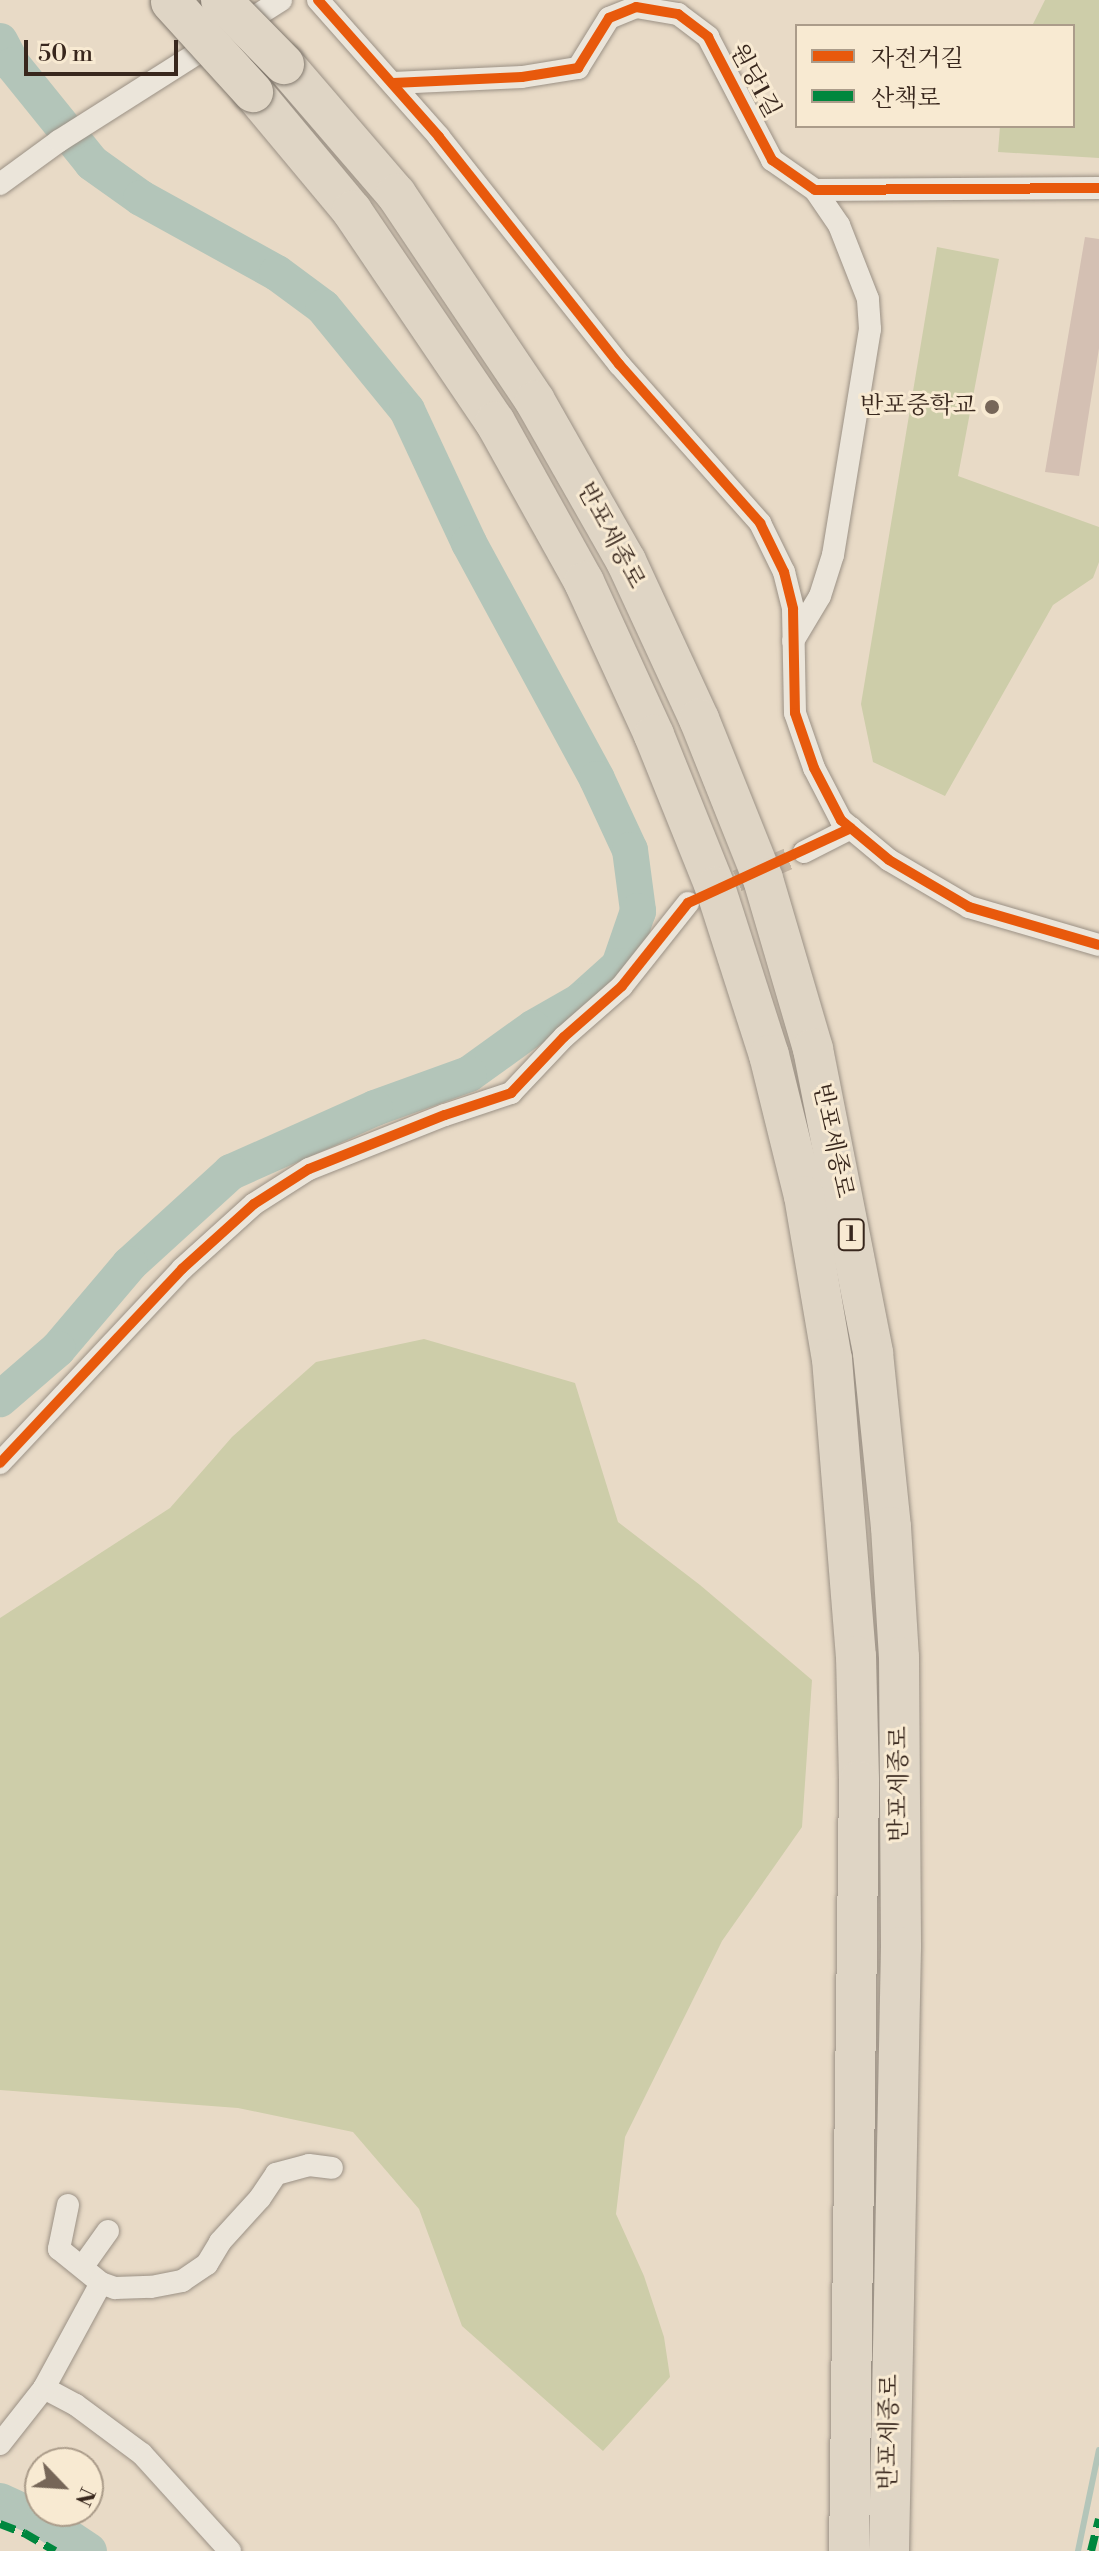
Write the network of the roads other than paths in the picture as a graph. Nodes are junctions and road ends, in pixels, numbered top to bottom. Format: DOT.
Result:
graph roads {
  1 [pos="221,0"];
  2 [pos="281,0"];
  3 [pos="318,0"];
  4 [pos="170,1"];
  5 [pos="393,83"];
  6 [pos="0,184"];
  7 [pos="1099,188"];
  8 [pos="815,190"];
  9 [pos="792,642"];
  10 [pos="851,828"];
  11 [pos="804,852"];
  12 [pos="688,903"];
  13 [pos="1099,945"];
  14 [pos="0,1463"];
  15 [pos="332,2168"];
  16 [pos="68,2205"];
  17 [pos="108,2231"];
  18 [pos="83,2266"];
  19 [pos="101,2283"];
  20 [pos="44,2388"];
  21 [pos="0,2444"];
  22 [pos="230,2551"];
  23 [pos="849,2551"];
  24 [pos="889,2551"];
  1 -- 24 [label="highway, 반포세종로 / 1, bridge"];
  2 -- 6 [label="street"];
  3 -- 5 [label="street"];
  4 -- 23 [label="highway, 반포세종로 / 1, bridge"];
  5 -- 8 [label="street, 원당1길"];
  5 -- 9 [label="street"];
  7 -- 8 [label="street"];
  8 -- 9 [label="street"];
  9 -- 10 [label="street"];
  10 -- 11 [label="street"];
  10 -- 13 [label="street"];
  12 -- 14 [label="street"];
  15 -- 19 [label="street"];
  16 -- 18 [label="street"];
  17 -- 18 [label="street"];
  18 -- 19 [label="street"];
  19 -- 20 [label="street"];
  20 -- 21 [label="street"];
  20 -- 22 [label="street"];
}
